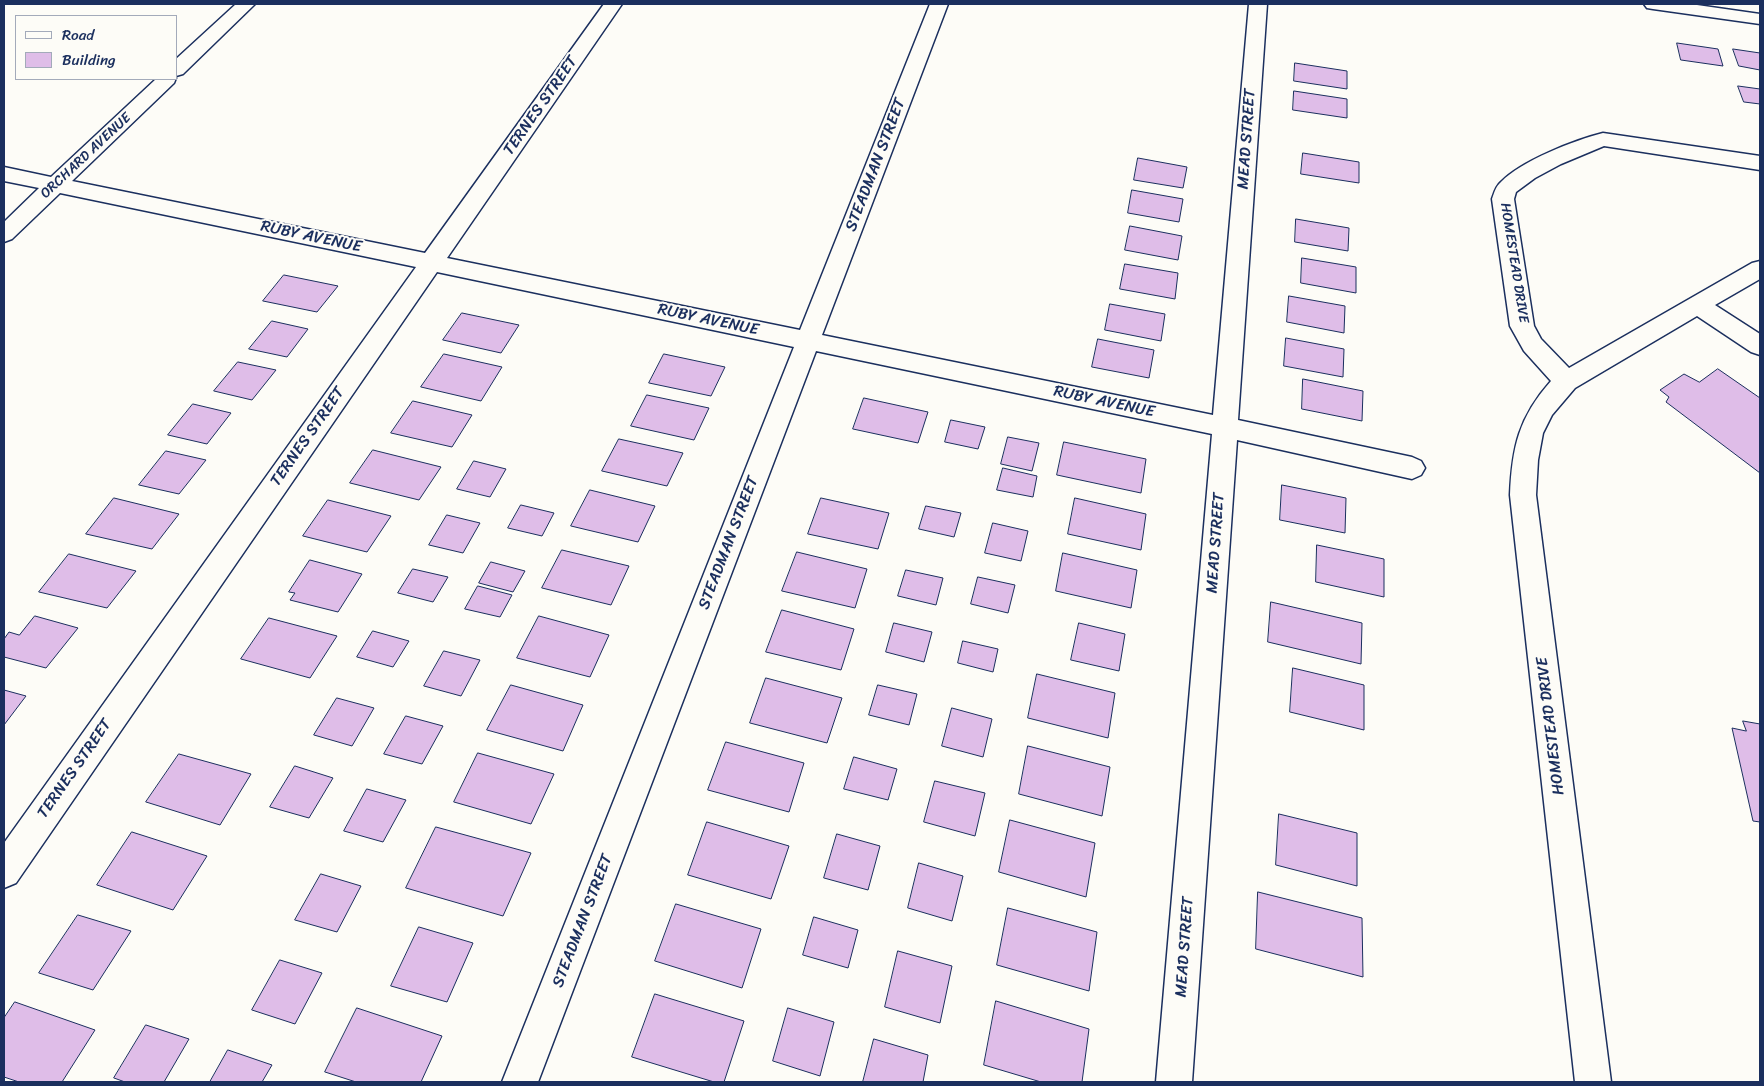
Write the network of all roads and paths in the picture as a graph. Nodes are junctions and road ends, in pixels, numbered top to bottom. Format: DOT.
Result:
graph roads {
  1 [pos="246,4"];
  2 [pos="613,4"];
  3 [pos="939,4"];
  4 [pos="1258,4"];
  5 [pos="1653,4"];
  6 [pos="1760,19"];
  7 [pos="178,68"];
  8 [pos="166,80"];
  9 [pos="1760,163"];
  10 [pos="4,174"];
  11 [pos="56,184"];
  12 [pos="4,234"];
  13 [pos="431,262"];
  14 [pos="1760,269"];
  15 [pos="1697,305"];
  16 [pos="808,341"];
  17 [pos="1760,346"];
  18 [pos="1566,381"];
  19 [pos="1225,427"];
  20 [pos="1412,468"];
  21 [pos="4,871"];
  22 [pos="520,1082"];
  23 [pos="1174,1082"];
  24 [pos="1593,1082"];
  1 -- 7 [label="street"];
  2 -- 13 [label="street, TERNES STREET"];
  3 -- 16 [label="street, STEADMAN STREET"];
  4 -- 19 [label="street, MEAD STREET"];
  5 -- 6 [label="street"];
  8 -- 11 [label="street, ORCHARD AVENUE"];
  9 -- 18 [label="street, HOMESTEAD DRIVE"];
  10 -- 11 [label="street, RUBY AVENUE"];
  11 -- 12 [label="street, ORCHARD AVENUE"];
  11 -- 13 [label="street, RUBY AVENUE"];
  13 -- 16 [label="street, RUBY AVENUE"];
  13 -- 21 [label="street, TERNES STREET"];
  14 -- 15 [label="street, HOMESTEAD DRIVE"];
  15 -- 17 [label="street"];
  15 -- 18 [label="street, HOMESTEAD DRIVE"];
  16 -- 19 [label="street, RUBY AVENUE"];
  16 -- 22 [label="street, STEADMAN STREET"];
  18 -- 24 [label="street, HOMESTEAD DRIVE"];
  19 -- 20 [label="street, RUBY AVENUE"];
  19 -- 23 [label="street, MEAD STREET"];
}
